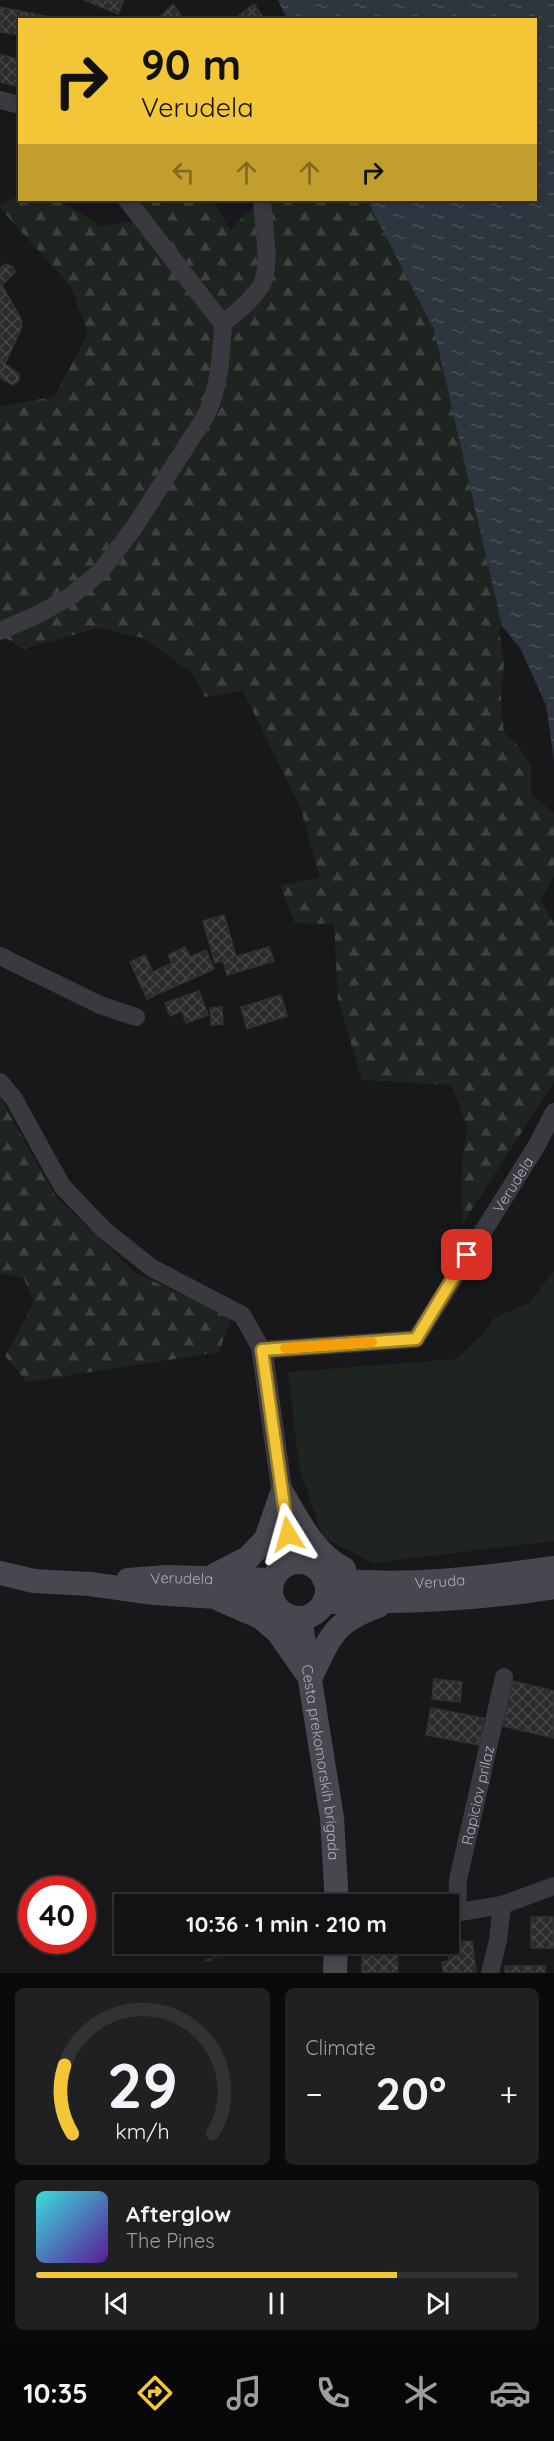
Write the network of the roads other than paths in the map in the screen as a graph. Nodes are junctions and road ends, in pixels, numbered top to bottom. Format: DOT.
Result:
graph roads {
  1 [pos="0,100"];
  2 [pos="18,104"];
  3 [pos="128,201"];
  4 [pos="262,201"];
  5 [pos="223,324"];
  6 [pos="0,631"];
  7 [pos="0,956"];
  8 [pos="136,1017"];
  9 [pos="0,1082"];
  10 [pos="554,1112"];
  11 [pos="262,1350"];
  12 [pos="282,1493"];
  13 [pos="554,1568"];
  14 [pos="0,1573"];
  15 [pos="278,1580"];
  16 [pos="213,1587"];
  17 [pos="554,1587"];
  18 [pos="324,1590"];
  19 [pos="394,1593"];
  20 [pos="300,1618"];
  21 [pos="504,1677"];
  22 [pos="310,1678"];
  23 [pos="554,1886"];
  24 [pos="336,1894"];
  25 [pos="456,1894"];
  26 [pos="502,1905"];
  27 [pos="459,1912"];
  28 [pos="336,1954"];
  29 [pos="335,1973"];
  30 [pos="490,1973"];
  1 -- 2 [label="street"];
  3 -- 5 [label="street"];
  4 -- 5 [label="street"];
  5 -- 6 [label="street"];
  7 -- 8 [label="street"];
  9 -- 11 [label="street"];
  10 -- 11 [label="street, Verudela"];
  11 -- 12 [label="street"];
  12 -- 15 [label="street"];
  12 -- 16 [label="main road"];
  12 -- 19 [label="main road"];
  13 -- 19 [label="main road, Veruda"];
  14 -- 16 [label="main road, Verudela"];
  15 -- 16 [label="main road, Verudela"];
  15 -- 18 [label="main road"];
  15 -- 20 [label="main road"];
  16 -- 22 [label="main road"];
  17 -- 19 [label="main road, Veruda"];
  18 -- 19 [label="main road, Veruda"];
  18 -- 20 [label="main road"];
  19 -- 22 [label="main road"];
  20 -- 22 [label="main road, Cesta prekomorskih brigada"];
  21 -- 25 [label="street, Rapiciov prilaz"];
  22 -- 24 [label="main road, Cesta prekomorskih brigada"];
  23 -- 26 [label="street"];
  26 -- 27 [label="street"];
  26 -- 30 [label="street"];
  28 -- 29 [label="main road"];
}
